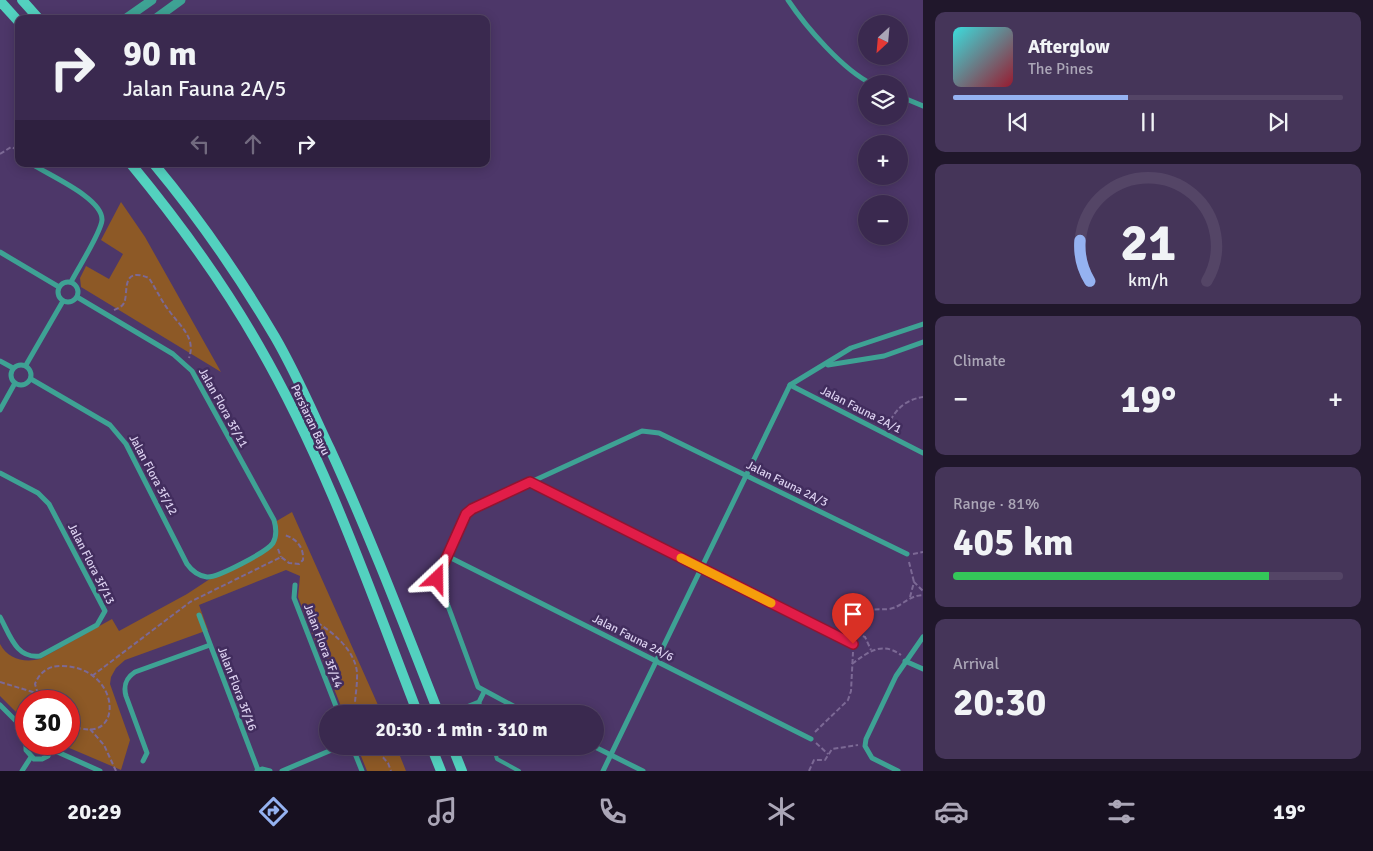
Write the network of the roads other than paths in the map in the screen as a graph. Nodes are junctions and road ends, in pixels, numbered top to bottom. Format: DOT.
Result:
graph roads {
  1 [pos="22,0"];
  2 [pos="152,0"];
  3 [pos="181,0"];
  4 [pos="788,0"];
  5 [pos="0,1"];
  6 [pos="35,15"];
  7 [pos="131,15"];
  8 [pos="160,15"];
  9 [pos="15,18"];
  10 [pos="861,75"];
  11 [pos="908,100"];
  12 [pos="923,106"];
  13 [pos="37,167"];
  14 [pos="133,167"];
  15 [pos="156,167"];
  16 [pos="0,252"];
  17 [pos="71,282"];
  18 [pos="59,287"];
  19 [pos="77,297"];
  20 [pos="63,301"];
  21 [pos="923,324"];
  22 [pos="923,342"];
  23 [pos="0,361"];
  24 [pos="26,365"];
  25 [pos="825,366"];
  26 [pos="13,368"];
  27 [pos="31,379"];
  28 [pos="15,383"];
  29 [pos="790,385"];
  30 [pos="0,410"];
  31 [pos="923,452"];
  32 [pos="0,473"];
  33 [pos="747,476"];
  34 [pos="530,482"];
  35 [pos="907,554"];
  36 [pos="447,556"];
  37 [pos="241,563"];
  38 [pos="702,568"];
  39 [pos="295,585"];
  40 [pos="199,615"];
  41 [pos="0,617"];
  42 [pos="923,637"];
  43 [pos="210,644"];
  44 [pos="853,644"];
  45 [pos="656,661"];
  46 [pos="906,661"];
  47 [pos="923,670"];
  48 [pos="484,692"];
  49 [pos="479,702"];
  50 [pos="0,705"];
  51 [pos="335,705"];
  52 [pos="415,705"];
  53 [pos="436,705"];
  54 [pos="472,705"];
  55 [pos="480,705"];
  56 [pos="510,705"];
  57 [pos="15,720"];
  58 [pos="811,739"];
  59 [pos="604,752"];
  60 [pos="47,755"];
  61 [pos="64,755"];
  62 [pos="320,755"];
  63 [pos="356,755"];
  64 [pos="435,755"];
  65 [pos="456,755"];
  66 [pos="496,755"];
  67 [pos="611,755"];
  68 [pos="31,757"];
  69 [pos="143,761"];
  70 [pos="22,771"];
  71 [pos="100,771"];
  72 [pos="257,771"];
  73 [pos="270,771"];
  74 [pos="282,771"];
  75 [pos="362,771"];
  76 [pos="441,771"];
  77 [pos="462,771"];
  78 [pos="519,771"];
  79 [pos="603,771"];
  80 [pos="643,771"];
  81 [pos="898,771"];
  1 -- 6 [label="main road"];
  2 -- 7 [label="street"];
  3 -- 8 [label="street"];
  4 -- 10 [label="street"];
  5 -- 9 [label="main road"];
  11 -- 12 [label="street"];
  13 -- 17 [label="street"];
  14 -- 52 [label="main road, Persiaran Bayu"];
  15 -- 53 [label="main road, Persiaran Bayu"];
  16 -- 18 [label="street"];
  17 -- 18 [label="street"];
  17 -- 19 [label="street"];
  18 -- 20 [label="street"];
  19 -- 20 [label="street"];
  19 -- 37 [label="street, Jalan Flora 3F/11"];
  20 -- 24 [label="street"];
  21 -- 25 [label="street"];
  22 -- 25 [label="street"];
  23 -- 26 [label="street"];
  24 -- 26 [label="street"];
  24 -- 27 [label="street"];
  25 -- 29 [label="street"];
  26 -- 28 [label="street"];
  27 -- 28 [label="street"];
  27 -- 37 [label="street, Jalan Flora 3F/12"];
  28 -- 30 [label="street"];
  29 -- 31 [label="street, Jalan Fauna 2A/1"];
  29 -- 33 [label="street"];
  32 -- 41 [label="street, Jalan Flora 3F/13"];
  33 -- 34 [label="street, Jalan Fauna 2A/3"];
  33 -- 35 [label="street, Jalan Fauna 2A/3"];
  33 -- 38 [label="street"];
  34 -- 36 [label="street"];
  34 -- 38 [label="street"];
  36 -- 45 [label="street, Jalan Fauna 2A/6"];
  36 -- 48 [label="street"];
  38 -- 44 [label="street"];
  38 -- 45 [label="street"];
  39 -- 51 [label="street, Jalan Flora 3F/14"];
  40 -- 43 [label="street, Jalan Flora 3F/16"];
  42 -- 46 [label="street"];
  43 -- 69 [label="street"];
  43 -- 72 [label="street, Jalan Flora 3F/16"];
  45 -- 58 [label="street, Jalan Fauna 2A/6"];
  45 -- 67 [label="street"];
  46 -- 47 [label="street"];
  46 -- 81 [label="street"];
  48 -- 49 [label="street"];
  48 -- 56 [label="street"];
  49 -- 54 [label="street"];
  49 -- 55 [label="lane"];
  50 -- 57 [label="street"];
  59 -- 67 [label="street"];
  60 -- 68 [label="street"];
  61 -- 71 [label="street"];
  62 -- 74 [label="street"];
  63 -- 75 [label="street"];
  64 -- 76 [label="main road"];
  65 -- 77 [label="main road"];
  66 -- 78 [label="lane"];
  67 -- 79 [label="street"];
  67 -- 80 [label="street"];
  68 -- 70 [label="street"];
  72 -- 73 [label="street"];
}
